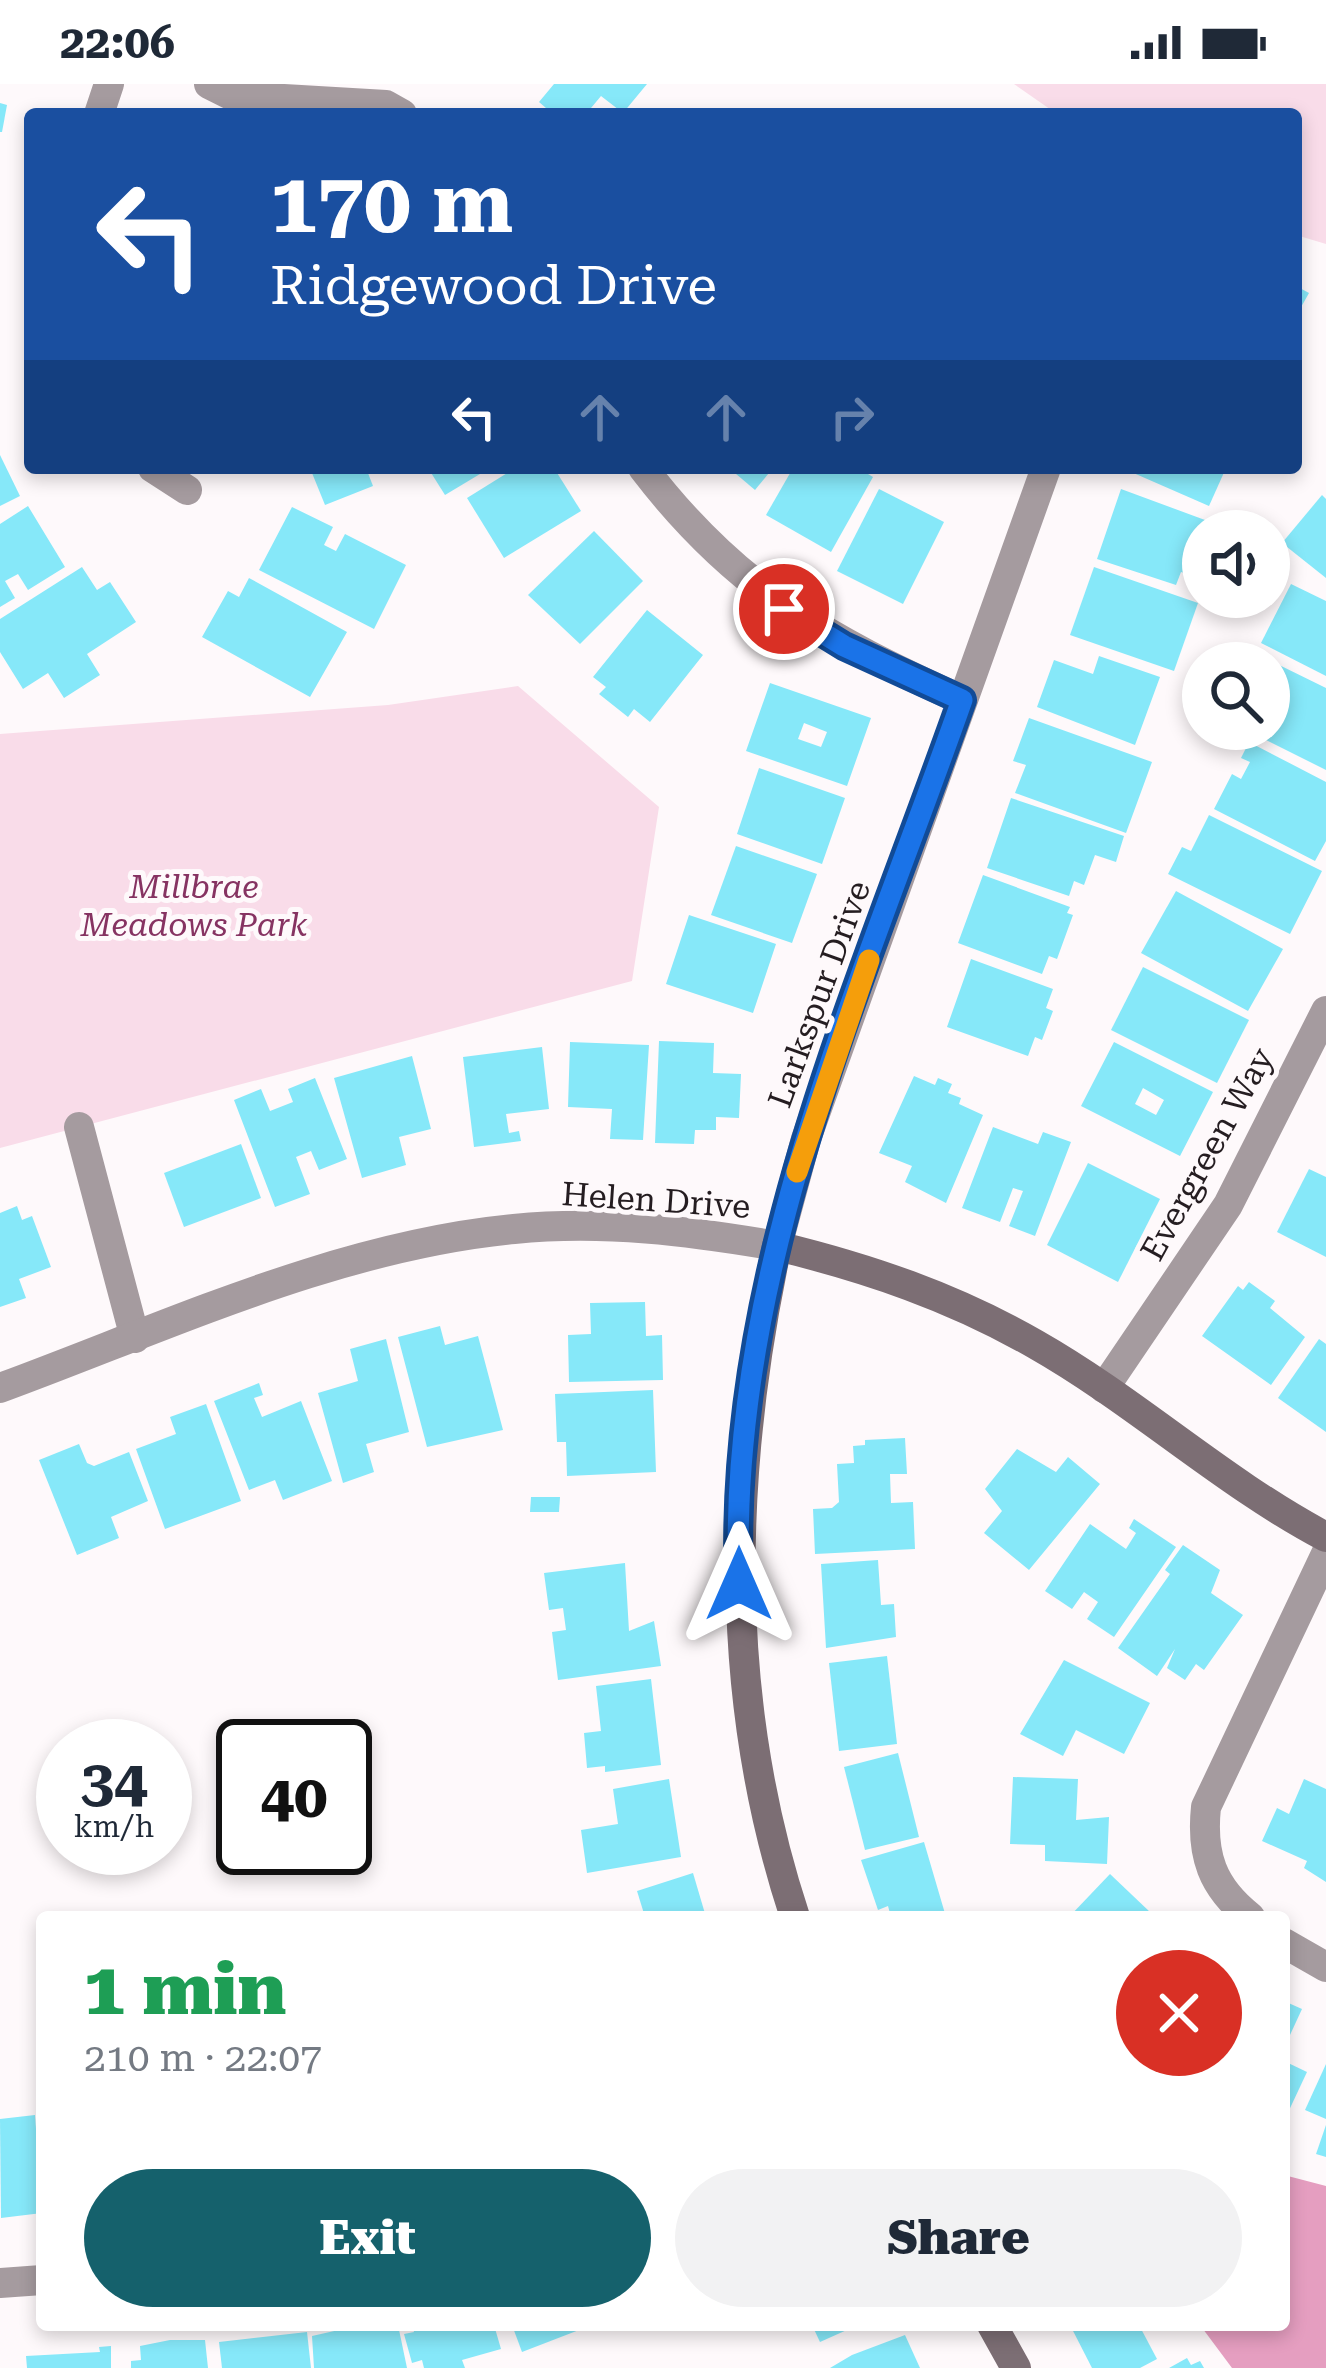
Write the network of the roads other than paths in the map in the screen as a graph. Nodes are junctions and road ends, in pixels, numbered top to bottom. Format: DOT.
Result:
graph roads {
  1 [pos="209,84"];
  2 [pos="391,108"];
  3 [pos="162,474"];
  4 [pos="648,474"];
  5 [pos="1044,474"];
  6 [pos="187,490"];
  7 [pos="962,700"];
  8 [pos="1326,1011"];
  9 [pos="79,1127"];
  10 [pos="777,1246"];
  11 [pos="135,1338"];
  12 [pos="0,1388"];
  13 [pos="1104,1388"];
  14 [pos="1326,1537"];
  15 [pos="1326,1554"];
  16 [pos="793,1911"];
  17 [pos="1245,1911"];
  18 [pos="1290,1946"];
  19 [pos="1326,1967"];
  20 [pos="36,2280"];
  21 [pos="0,2283"];
  22 [pos="995,2331"];
  23 [pos="1016,2368"];
  1 -- 2 [label="street"];
  3 -- 6 [label="street"];
  4 -- 7 [label="street"];
  5 -- 7 [label="street, Larkspur Drive"];
  7 -- 10 [label="street, Larkspur Drive"];
  8 -- 13 [label="street, Evergreen Way"];
  9 -- 11 [label="street"];
  10 -- 11 [label="street, Helen Drive"];
  10 -- 13 [label="street, Helen Drive"];
  10 -- 16 [label="street, Larkspur Drive"];
  11 -- 12 [label="street, Helen Drive"];
  13 -- 14 [label="street, Helen Drive"];
  15 -- 17 [label="street"];
  18 -- 19 [label="street"];
  20 -- 21 [label="street"];
  22 -- 23 [label="street"];
}
